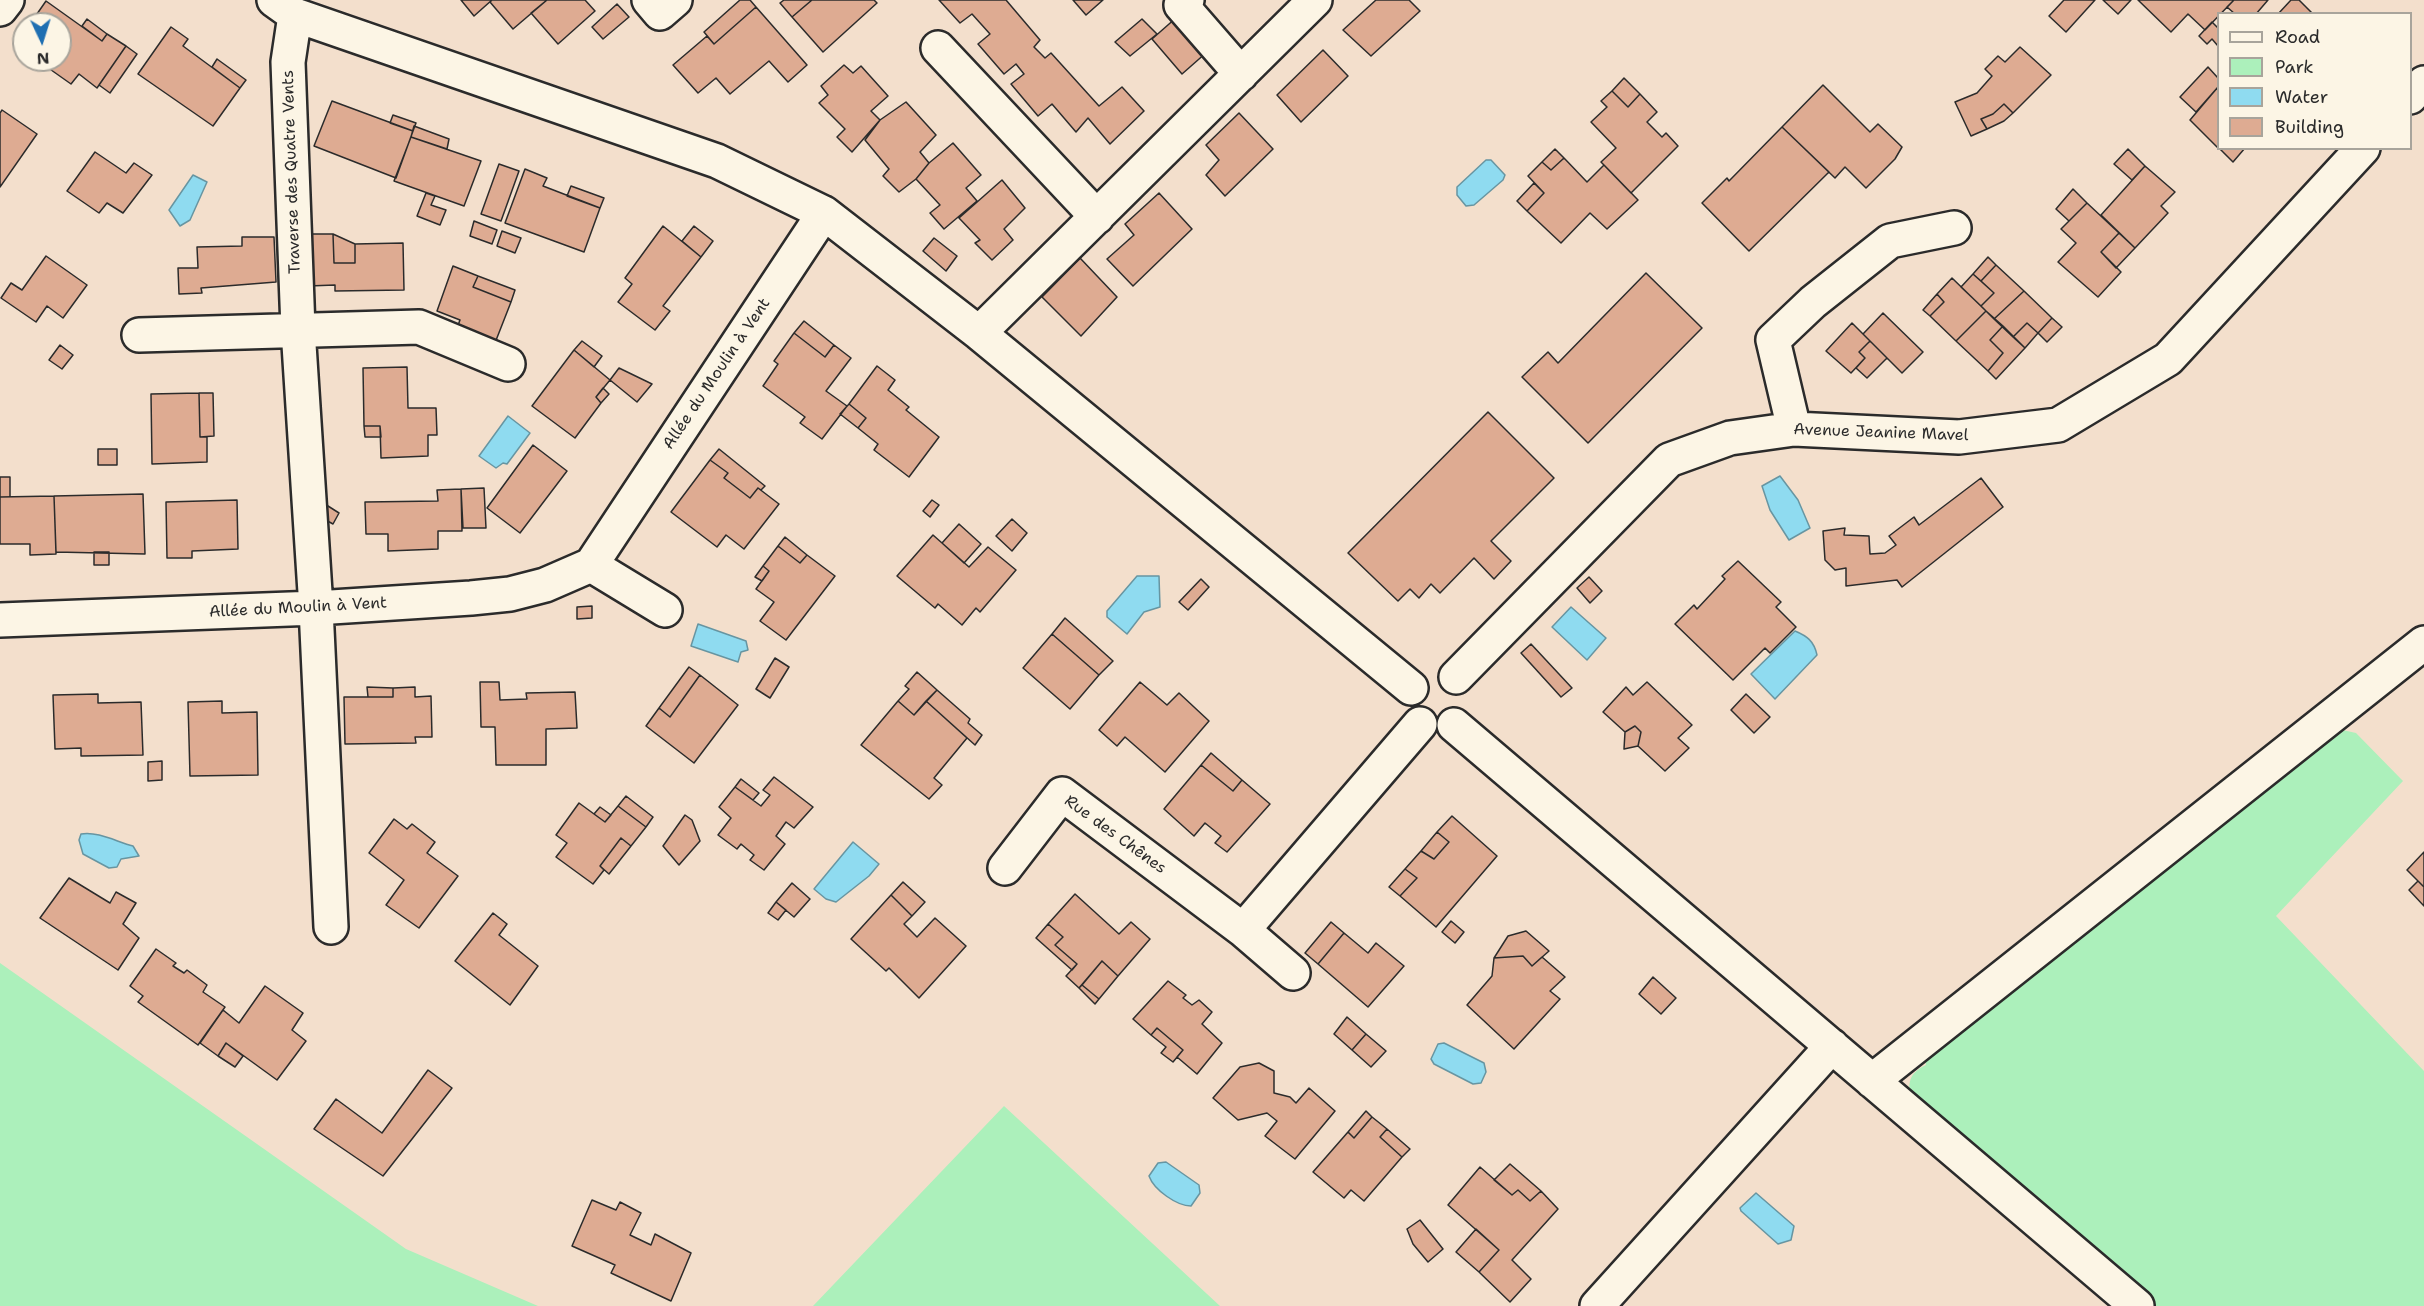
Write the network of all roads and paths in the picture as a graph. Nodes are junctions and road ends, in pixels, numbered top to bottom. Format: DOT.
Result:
graph roads {
  1 [pos="7,0"];
  2 [pos="649,0"];
  3 [pos="675,0"];
  4 [pos="1187,0"];
  5 [pos="1315,0"];
  6 [pos="284,8"];
  7 [pos="0,9"];
  8 [pos="938,48"];
  9 [pos="1241,74"];
  10 [pos="2424,83"];
  11 [pos="2412,95"];
  12 [pos="2361,150"];
  13 [pos="824,213"];
  14 [pos="1097,217"];
  15 [pos="1954,228"];
  16 [pos="298,329"];
  17 [pos="980,333"];
  18 [pos="140,335"];
  19 [pos="508,364"];
  20 [pos="1794,429"];
  21 [pos="591,564"];
  22 [pos="316,608"];
  23 [pos="665,610"];
  24 [pos="0,620"];
  25 [pos="2424,643"];
  26 [pos="1456,677"];
  27 [pos="1411,688"];
  28 [pos="1420,724"];
  29 [pos="1454,725"];
  30 [pos="1005,868"];
  31 [pos="331,927"];
  32 [pos="1243,930"];
  33 [pos="1293,973"];
  34 [pos="1832,1046"];
  35 [pos="1872,1081"];
  36 [pos="2130,1304"];
  37 [pos="1597,1306"];
  1 -- 7 [label="street"];
  2 -- 3 [label="street"];
  4 -- 9 [label="street"];
  5 -- 9 [label="street"];
  6 -- 13 [label="street"];
  6 -- 16 [label="street, Traverse des Quatre Vents"];
  8 -- 14 [label="street"];
  9 -- 14 [label="street"];
  10 -- 11 [label="street"];
  12 -- 20 [label="street, Avenue Jeanine Mavel"];
  13 -- 17 [label="street"];
  13 -- 21 [label="street, Allée du Moulin à Vent"];
  14 -- 17 [label="street"];
  15 -- 20 [label="street"];
  16 -- 18 [label="street"];
  16 -- 19 [label="street"];
  16 -- 22 [label="street, Traverse des Quatre Vents"];
  17 -- 27 [label="street"];
  20 -- 26 [label="street, Avenue Jeanine Mavel"];
  21 -- 22 [label="street, Allée du Moulin à Vent"];
  21 -- 23 [label="street"];
  22 -- 24 [label="street, Allée du Moulin à Vent"];
  22 -- 31 [label="street, Traverse des Quatre Vents"];
  25 -- 35 [label="street"];
  26 -- 27 [label="street"];
  26 -- 29 [label="street"];
  27 -- 28 [label="street"];
  28 -- 29 [label="street"];
  28 -- 32 [label="street"];
  29 -- 34 [label="street"];
  30 -- 32 [label="street, Rue des Chênes"];
  32 -- 33 [label="street, Rue des Chênes"];
  34 -- 35 [label="street"];
  34 -- 37 [label="street"];
  35 -- 36 [label="street"];
}
